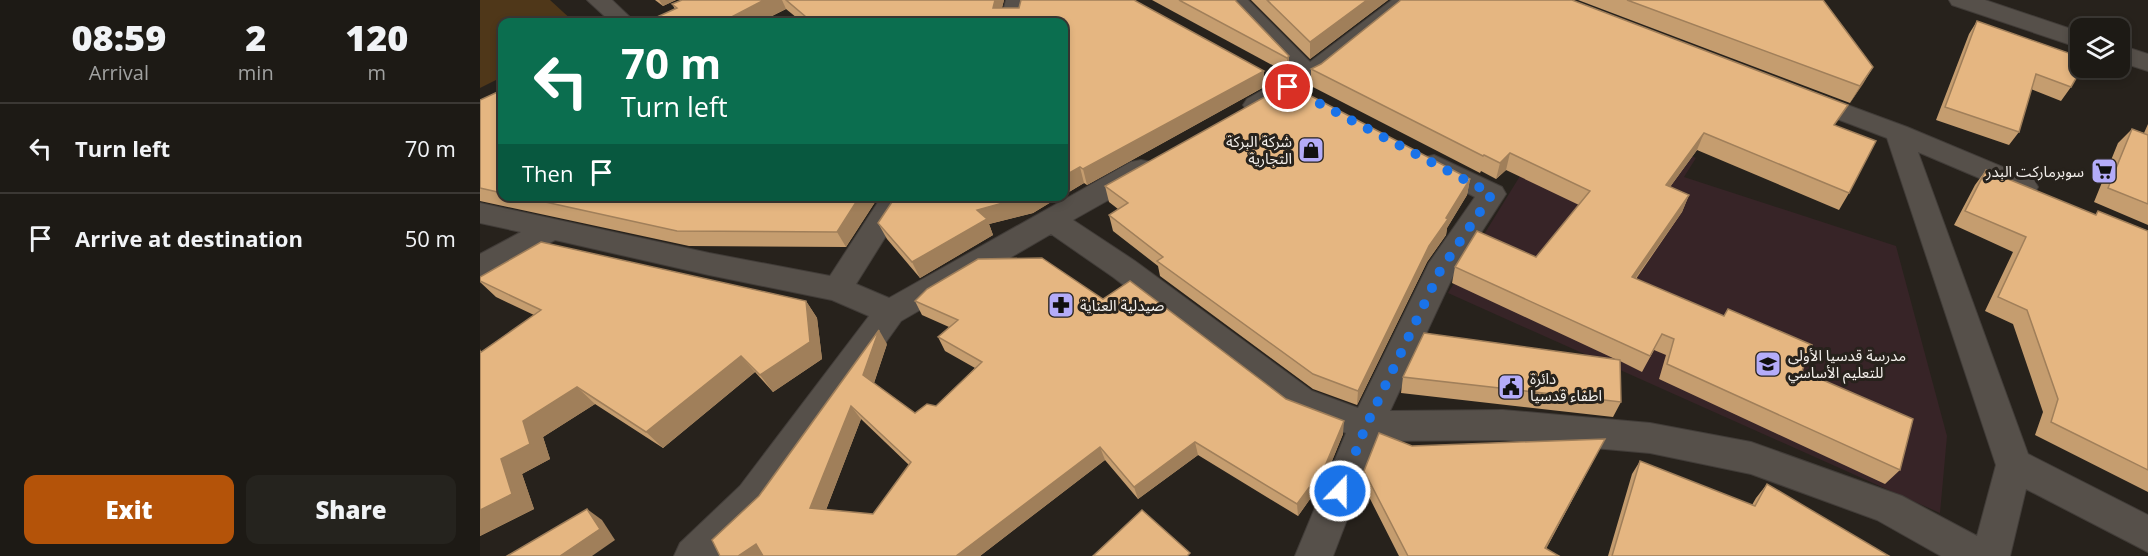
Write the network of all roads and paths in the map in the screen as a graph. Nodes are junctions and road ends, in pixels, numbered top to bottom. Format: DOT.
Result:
graph roads {
  1 [pos="598,0"];
  2 [pos="1017,0"];
  3 [pos="1236,0"];
  4 [pos="1406,0"];
  5 [pos="1961,0"];
  6 [pos="619,18"];
  7 [pos="1012,18"];
  8 [pos="2070,37"];
  9 [pos="2130,57"];
  10 [pos="2148,63"];
  11 [pos="1293,84"];
  12 [pos="1786,90"];
  13 [pos="1236,116"];
  14 [pos="1898,133"];
  15 [pos="1410,152"];
  16 [pos="1164,156"];
  17 [pos="2044,196"];
  18 [pos="894,201"];
  19 [pos="480,213"];
  20 [pos="1050,219"];
  21 [pos="552,229"];
  22 [pos="480,267"];
  23 [pos="837,289"];
  24 [pos="890,312"];
  25 [pos="1366,426"];
  26 [pos="2014,465"];
  27 [pos="2148,534"];
  28 [pos="693,556"];
  29 [pos="1314,556"];
  30 [pos="1977,556"];
  31 [pos="1991,556"];
  1 -- 6 [label="street"];
  2 -- 7 [label="street"];
  3 -- 11 [label="street"];
  4 -- 11 [label="street"];
  5 -- 8 [label="main road"];
  9 -- 10 [label="main road"];
  11 -- 13 [label="street"];
  12 -- 14 [label="street"];
  14 -- 17 [label="street"];
  14 -- 26 [label="street"];
  15 -- 25 [label="street"];
  16 -- 20 [label="street"];
  18 -- 23 [label="street"];
  19 -- 21 [label="street"];
  20 -- 24 [label="street"];
  20 -- 25 [label="street"];
  21 -- 22 [label="street"];
  21 -- 23 [label="street"];
  23 -- 24 [label="street"];
  24 -- 28 [label="street"];
  25 -- 29 [label="street"];
  25 -- 30 [label="street"];
  26 -- 27 [label="street"];
  26 -- 31 [label="street"];
}
